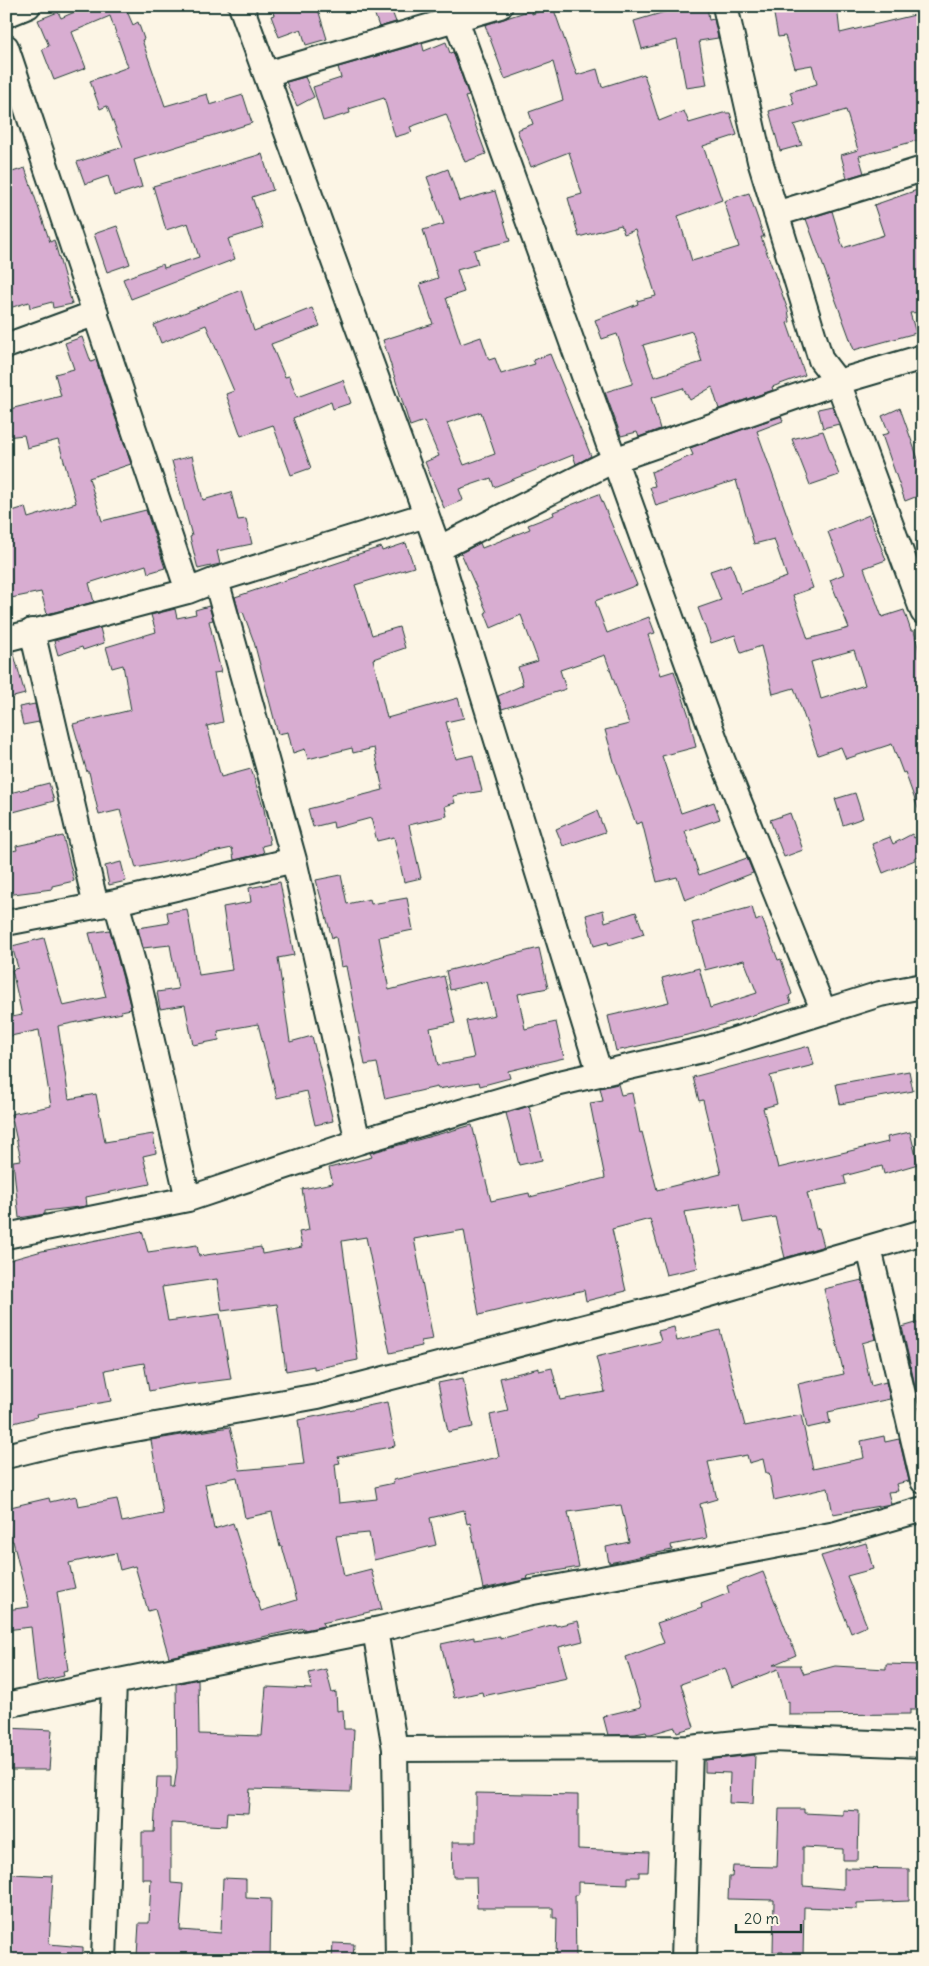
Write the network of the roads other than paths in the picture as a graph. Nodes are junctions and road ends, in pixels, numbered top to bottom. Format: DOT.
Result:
graph roads {
  1 [pos="28,6"];
  2 [pos="241,6"];
  3 [pos="500,6"];
  4 [pos="725,6"];
  5 [pos="453,12"];
  6 [pos="6,14"];
  7 [pos="6,47"];
  8 [pos="266,74"];
  9 [pos="923,169"];
  10 [pos="776,214"];
  11 [pos="96,313"];
  12 [pos="6,346"];
  13 [pos="923,357"];
  14 [pos="838,382"];
  15 [pos="614,460"];
  16 [pos="426,515"];
  17 [pos="438,549"];
  18 [pos="216,580"];
  19 [pos="188,591"];
  20 [pos="923,612"];
  21 [pos="32,632"];
  22 [pos="6,639"];
  23 [pos="294,860"];
  24 [pos="106,904"];
  25 [pos="6,923"];
  26 [pos="923,986"];
  27 [pos="824,1012"];
  28 [pos="600,1074"];
  29 [pos="358,1142"];
  30 [pos="188,1198"];
  31 [pos="923,1232"];
  32 [pos="6,1236"];
  33 [pos="868,1248"];
  34 [pos="6,1456"];
  35 [pos="923,1481"];
  36 [pos="923,1509"];
  37 [pos="374,1630"];
  38 [pos="114,1682"];
  39 [pos="6,1705"];
  40 [pos="923,1745"];
  41 [pos="690,1748"];
  42 [pos="395,1749"];
  43 [pos="104,1960"];
  44 [pos="398,1960"];
  45 [pos="684,1960"];
  1 -- 6 [label="street"];
  2 -- 8 [label="street"];
  3 -- 5 [label="street"];
  4 -- 10 [label="street"];
  5 -- 8 [label="street"];
  5 -- 15 [label="street"];
  7 -- 11 [label="street"];
  8 -- 16 [label="street"];
  9 -- 10 [label="street"];
  10 -- 14 [label="street"];
  11 -- 12 [label="street"];
  11 -- 19 [label="street"];
  13 -- 14 [label="street"];
  14 -- 15 [label="street"];
  14 -- 20 [label="street"];
  15 -- 17 [label="street"];
  15 -- 27 [label="street"];
  16 -- 17 [label="street"];
  16 -- 18 [label="street"];
  17 -- 28 [label="street"];
  18 -- 19 [label="street"];
  18 -- 23 [label="street"];
  19 -- 21 [label="street"];
  21 -- 22 [label="street"];
  21 -- 24 [label="street"];
  23 -- 24 [label="street"];
  23 -- 29 [label="street"];
  24 -- 25 [label="street"];
  24 -- 30 [label="street"];
  26 -- 27 [label="street"];
  27 -- 28 [label="street"];
  28 -- 29 [label="street"];
  29 -- 30 [label="street"];
  30 -- 32 [label="street"];
  31 -- 33 [label="street"];
  33 -- 34 [label="street"];
  33 -- 35 [label="street"];
  36 -- 37 [label="street"];
  37 -- 38 [label="street"];
  37 -- 42 [label="street"];
  38 -- 39 [label="street"];
  38 -- 43 [label="street"];
  40 -- 41 [label="street"];
  41 -- 42 [label="street"];
  41 -- 45 [label="street"];
  42 -- 44 [label="street"];
}
